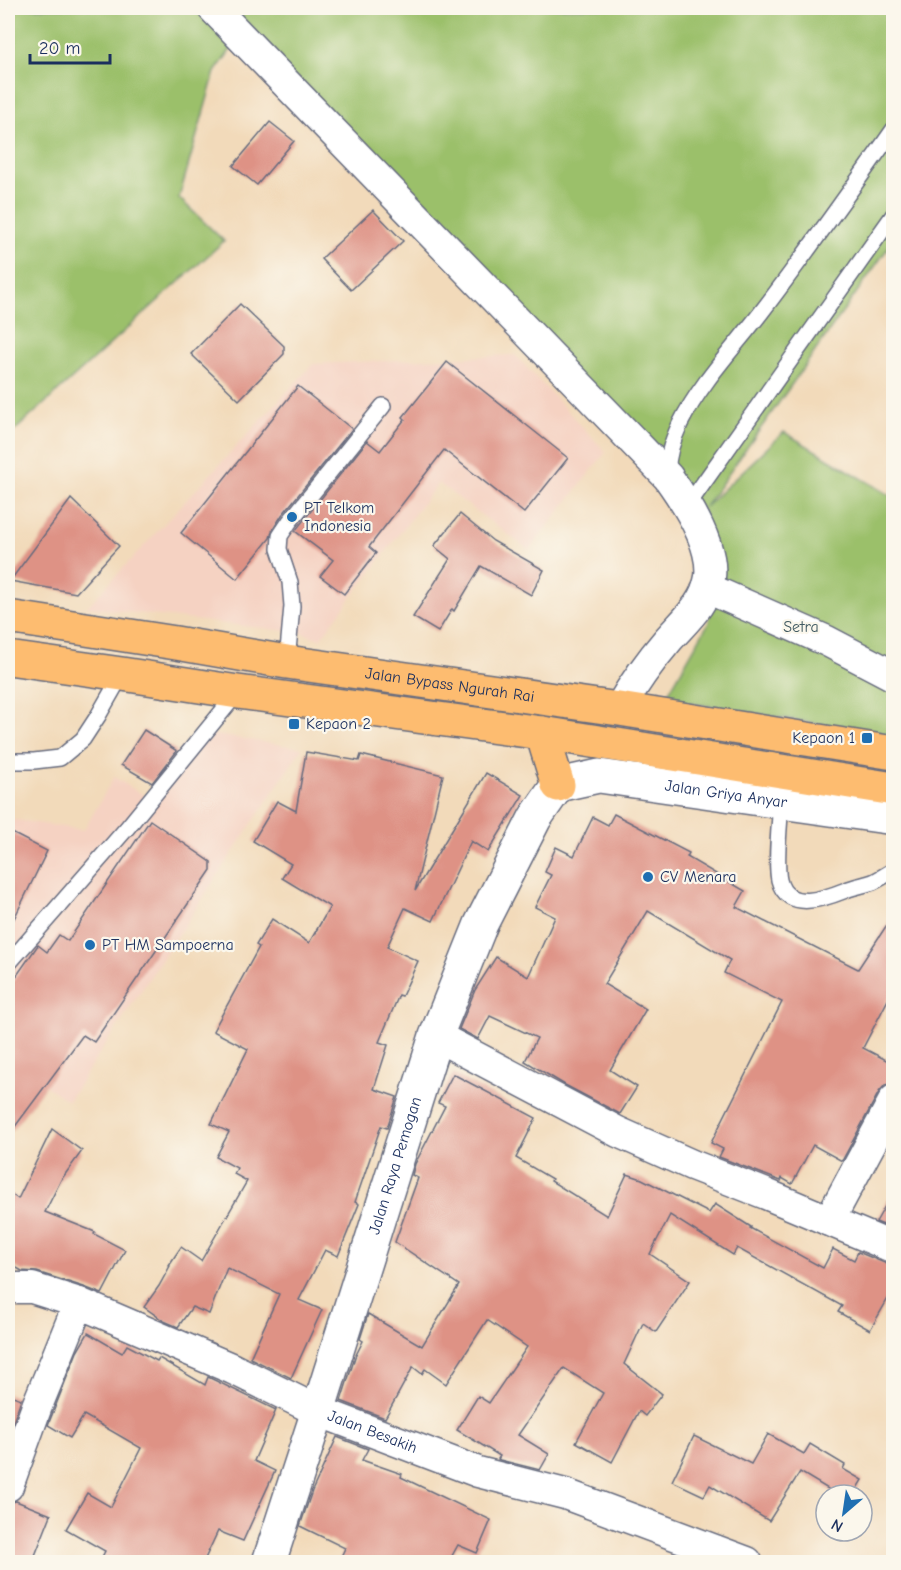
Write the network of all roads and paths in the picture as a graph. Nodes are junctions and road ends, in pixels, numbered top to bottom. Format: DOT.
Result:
graph roads {
  1 [pos="213,8"];
  2 [pos="894,129"];
  3 [pos="894,214"];
  4 [pos="383,406"];
  5 [pos="668,477"];
  6 [pos="688,505"];
  7 [pos="707,588"];
  8 [pos="8,617"];
  9 [pos="8,658"];
  10 [pos="287,662"];
  11 [pos="122,674"];
  12 [pos="894,676"];
  13 [pos="238,692"];
  14 [pos="619,709"];
  15 [pos="542,733"];
  16 [pos="894,753"];
  17 [pos="14,761"];
  18 [pos="558,785"];
  19 [pos="894,789"];
  20 [pos="781,801"];
  21 [pos="894,818"];
  22 [pos="894,870"];
  23 [pos="10,956"];
  24 [pos="436,1036"];
  25 [pos="894,1100"];
  26 [pos="829,1221"];
  27 [pos="894,1248"];
  28 [pos="8,1288"];
  29 [pos="79,1303"];
  30 [pos="318,1411"];
  31 [pos="8,1486"];
  32 [pos="694,1553"];
  33 [pos="269,1563"];
  34 [pos="747,1563"];
  1 -- 5 [label="street"];
  2 -- 5 [label="lane"];
  3 -- 6 [label="lane"];
  4 -- 10 [label="lane"];
  5 -- 6 [label="street"];
  6 -- 7 [label="street"];
  7 -- 12 [label="street"];
  7 -- 14 [label="street"];
  8 -- 10 [label="highway, Jalan Bypass Ngurah Rai"];
  9 -- 11 [label="highway"];
  10 -- 14 [label="highway, Jalan Bypass Ngurah Rai"];
  11 -- 13 [label="highway"];
  11 -- 17 [label="lane"];
  13 -- 15 [label="highway"];
  13 -- 23 [label="lane"];
  14 -- 16 [label="highway, Jalan Bypass Ngurah Rai"];
  15 -- 18 [label="highway"];
  15 -- 19 [label="highway"];
  18 -- 20 [label="street, Jalan Griya Anyar"];
  18 -- 24 [label="street, Jalan Raya Pemogan"];
  20 -- 21 [label="street, Jalan Griya Anyar"];
  20 -- 22 [label="lane"];
  24 -- 26 [label="street"];
  24 -- 30 [label="street, Jalan Raya Pemogan"];
  25 -- 26 [label="street"];
  26 -- 27 [label="street"];
  28 -- 29 [label="street, Jalan Besakih"];
  29 -- 30 [label="street, Jalan Besakih"];
  29 -- 31 [label="street"];
  30 -- 32 [label="street, Jalan Besakih"];
  30 -- 33 [label="street, Jalan Raya Pemogan"];
  32 -- 34 [label="street, Jalan Besakih"];
}
